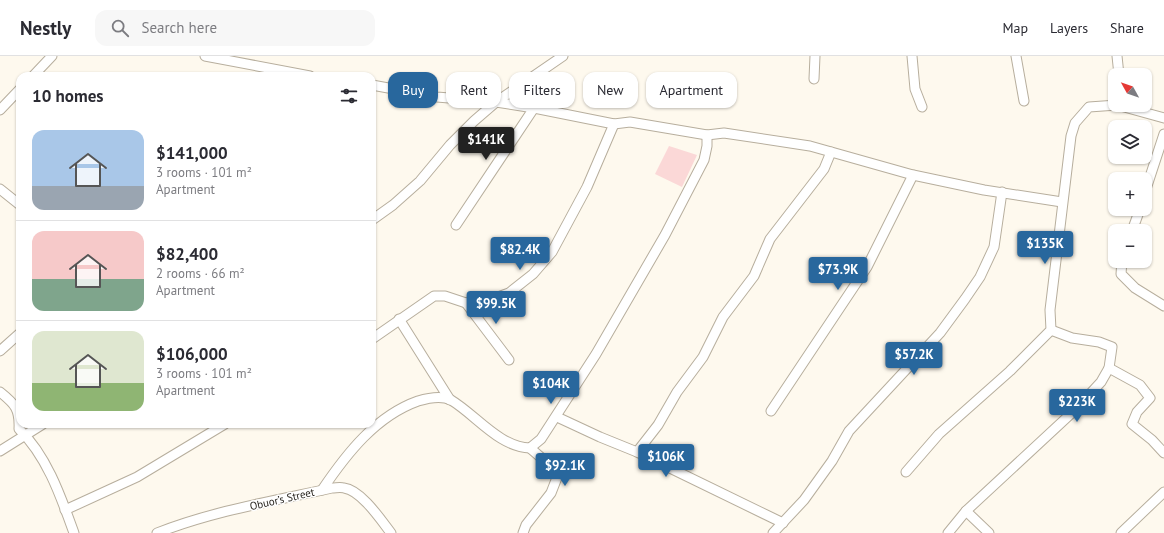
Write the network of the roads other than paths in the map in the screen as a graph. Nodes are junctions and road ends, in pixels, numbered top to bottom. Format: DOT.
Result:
graph roads {
  1 [pos="52,56"];
  2 [pos="205,56"];
  3 [pos="563,56"];
  4 [pos="815,56"];
  5 [pos="912,56"];
  6 [pos="1016,56"];
  7 [pos="1117,56"];
  8 [pos="1118,68"];
  9 [pos="37,72"];
  10 [pos="289,72"];
  11 [pos="814,79"];
  12 [pos="376,86"];
  13 [pos="16,93"];
  14 [pos="446,98"];
  15 [pos="501,99"];
  16 [pos="1024,101"];
  17 [pos="1108,106"];
  18 [pos="922,107"];
  19 [pos="490,108"];
  20 [pos="534,108"];
  21 [pos="0,110"];
  22 [pos="1142,112"];
  23 [pos="1164,118"];
  24 [pos="614,124"];
  25 [pos="707,134"];
  26 [pos="1164,134"];
  27 [pos="831,152"];
  28 [pos="1152,172"];
  29 [pos="913,175"];
  30 [pos="0,189"];
  31 [pos="1002,192"];
  32 [pos="16,202"];
  33 [pos="1062,202"];
  34 [pos="376,217"];
  35 [pos="456,225"];
  36 [pos="1121,268"];
  37 [pos="466,303"];
  38 [pos="1164,306"];
  39 [pos="399,318"];
  40 [pos="1051,330"];
  41 [pos="376,335"];
  42 [pos="16,337"];
  43 [pos="0,351"];
  44 [pos="509,360"];
  45 [pos="1109,368"];
  46 [pos="0,392"];
  47 [pos="450,400"];
  48 [pos="16,407"];
  49 [pos="771,411"];
  50 [pos="556,416"];
  51 [pos="376,426"];
  52 [pos="19,428"];
  53 [pos="36,428"];
  54 [pos="218,428"];
  55 [pos="374,428"];
  56 [pos="25,435"];
  57 [pos="530,448"];
  58 [pos="0,451"];
  59 [pos="637,452"];
  60 [pos="1164,453"];
  61 [pos="906,472"];
  62 [pos="322,490"];
  63 [pos="1164,492"];
  64 [pos="65,510"];
  65 [pos="966,511"];
  66 [pos="783,522"];
  67 [pos="74,533"];
  68 [pos="157,533"];
  69 [pos="391,533"];
  70 [pos="523,533"];
  71 [pos="773,533"];
  72 [pos="948,533"];
  73 [pos="989,533"];
  74 [pos="1121,533"];
  1 -- 9 [label="street"];
  2 -- 10 [label="street"];
  3 -- 15 [label="street"];
  4 -- 11 [label="street"];
  5 -- 18 [label="street"];
  6 -- 16 [label="street"];
  7 -- 8 [label="street"];
  12 -- 14 [label="street"];
  13 -- 21 [label="street"];
  17 -- 33 [label="street"];
  19 -- 34 [label="street"];
  20 -- 24 [label="street"];
  20 -- 35 [label="street"];
  22 -- 23 [label="street"];
  24 -- 25 [label="street"];
  24 -- 37 [label="street"];
  25 -- 27 [label="street"];
  25 -- 50 [label="street"];
  26 -- 28 [label="street"];
  27 -- 29 [label="street"];
  27 -- 59 [label="street"];
  29 -- 31 [label="street"];
  29 -- 49 [label="street"];
  30 -- 32 [label="street"];
  31 -- 33 [label="street"];
  31 -- 66 [label="street"];
  33 -- 40 [label="street"];
  36 -- 38 [label="street"];
  37 -- 39 [label="street"];
  37 -- 44 [label="street"];
  39 -- 41 [label="street"];
  39 -- 47 [label="street"];
  40 -- 45 [label="street"];
  40 -- 61 [label="street"];
  42 -- 43 [label="street"];
  45 -- 60 [label="street"];
  45 -- 65 [label="street"];
  46 -- 48 [label="street"];
  47 -- 51 [label="street"];
  47 -- 57 [label="street"];
  50 -- 57 [label="street"];
  50 -- 59 [label="street"];
  52 -- 56 [label="street"];
  53 -- 56 [label="street"];
  54 -- 64 [label="street"];
  55 -- 62 [label="street"];
  56 -- 58 [label="street"];
  56 -- 64 [label="street"];
  57 -- 70 [label="street"];
  59 -- 66 [label="street"];
  62 -- 68 [label="street, Obuor’s Street"];
  62 -- 69 [label="street, Obuor’s Street"];
  63 -- 74 [label="street"];
  64 -- 67 [label="street"];
  65 -- 72 [label="street"];
  65 -- 73 [label="street"];
  66 -- 71 [label="street"];
}
